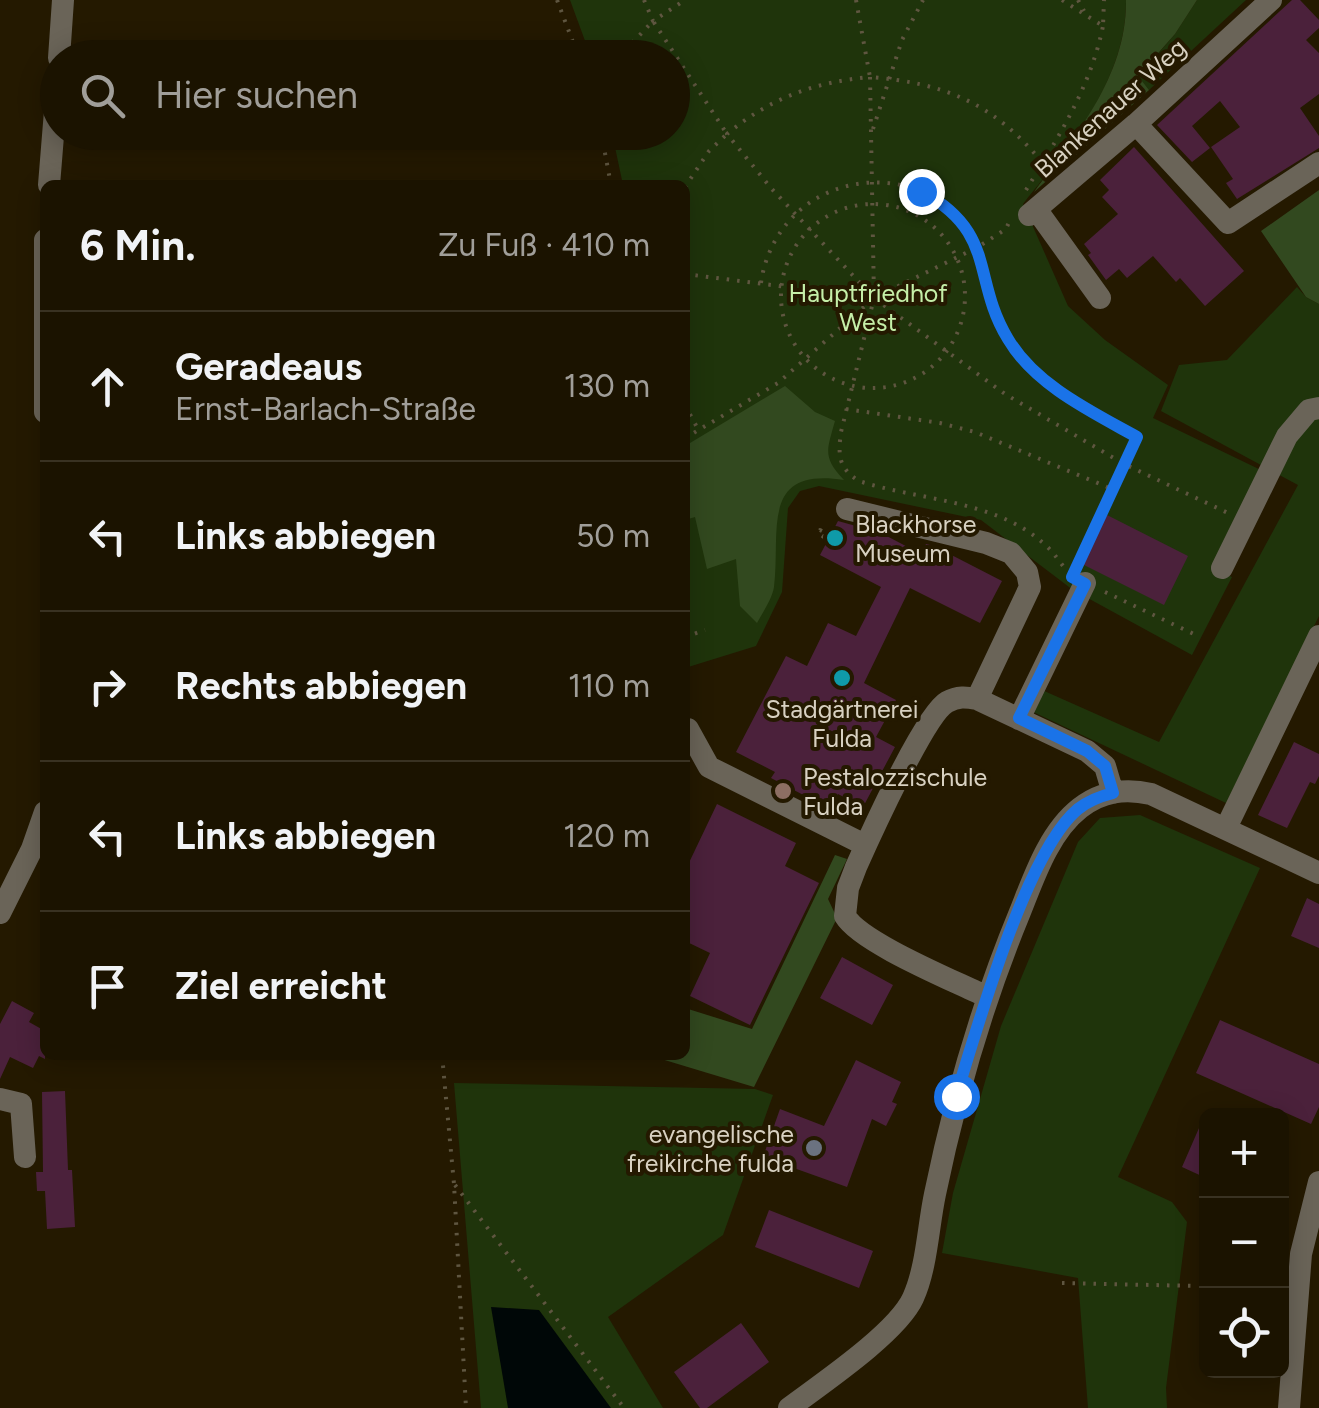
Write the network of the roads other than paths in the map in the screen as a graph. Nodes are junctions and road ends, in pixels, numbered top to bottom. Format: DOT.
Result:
graph roads {
  1 [pos="63,0"];
  2 [pos="1271,0"];
  3 [pos="60,40"];
  4 [pos="1136,124"];
  5 [pos="52,150"];
  6 [pos="1319,163"];
  7 [pos="49,180"];
  8 [pos="1100,298"];
  9 [pos="1319,408"];
  10 [pos="848,510"];
  11 [pos="1222,568"];
  12 [pos="1085,584"];
  13 [pos="1319,636"];
  14 [pos="977,699"];
  15 [pos="1019,718"];
  16 [pos="690,732"];
  17 [pos="1113,793"];
  18 [pos="40,826"];
  19 [pos="1226,828"];
  20 [pos="865,845"];
  21 [pos="1319,873"];
  22 [pos="0,914"];
  23 [pos="987,997"];
  24 [pos="0,1100"];
  25 [pos="25,1157"];
  26 [pos="1319,1182"];
  27 [pos="1290,1406"];
  28 [pos="789,1408"];
  1 -- 3 [label="street"];
  2 -- 4 [label="street, Blankenauer Weg"];
  4 -- 6 [label="street"];
  4 -- 8 [label="street, Blankenauer Weg"];
  5 -- 7 [label="street"];
  9 -- 11 [label="street"];
  10 -- 14 [label="street"];
  12 -- 15 [label="street"];
  13 -- 19 [label="street"];
  14 -- 15 [label="street"];
  14 -- 20 [label="street"];
  15 -- 17 [label="street"];
  16 -- 20 [label="street"];
  17 -- 19 [label="street"];
  17 -- 23 [label="street"];
  18 -- 22 [label="street"];
  19 -- 21 [label="street"];
  20 -- 23 [label="street"];
  23 -- 28 [label="street"];
  24 -- 25 [label="street"];
  26 -- 27 [label="street"];
}
